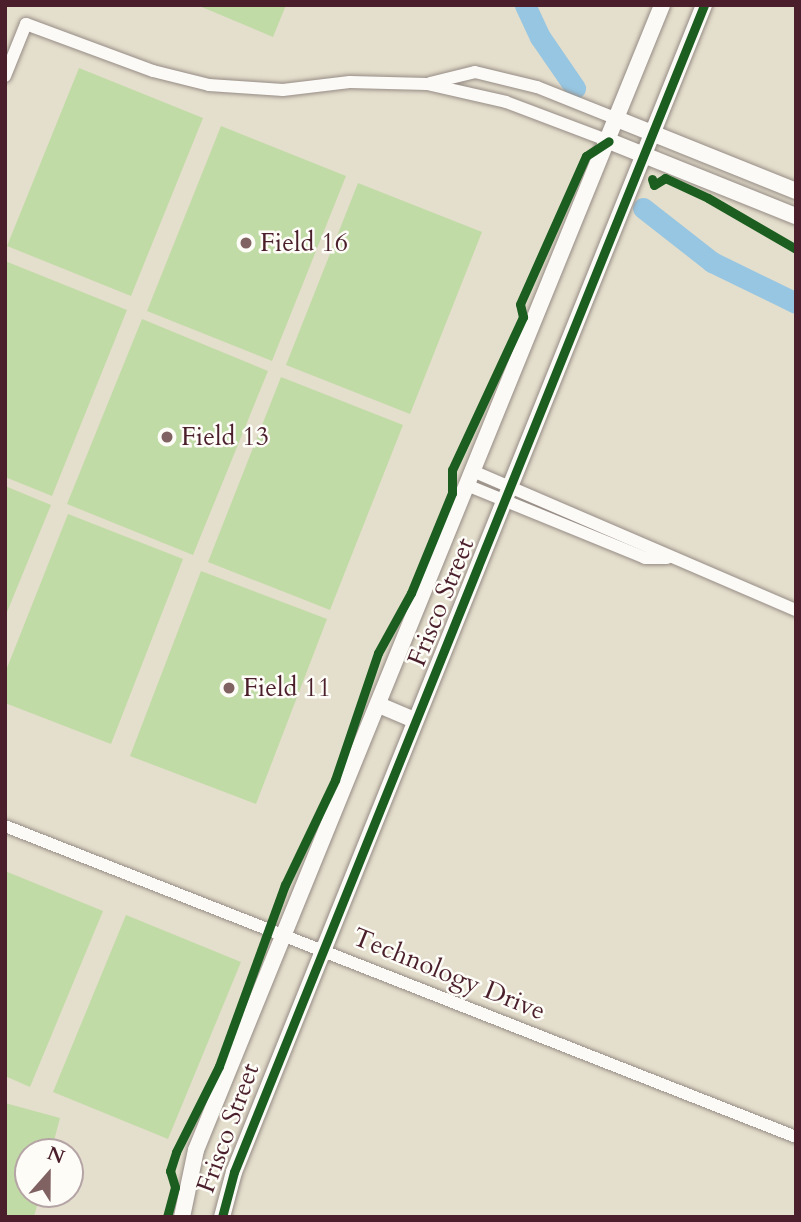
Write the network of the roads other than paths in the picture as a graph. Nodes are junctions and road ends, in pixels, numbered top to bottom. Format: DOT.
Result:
graph roads {
  1 [pos="663,5"];
  2 [pos="704,5"];
  3 [pos="5,76"];
  4 [pos="426,84"];
  5 [pos="617,119"];
  6 [pos="654,132"];
  7 [pos="609,141"];
  8 [pos="645,154"];
  9 [pos="796,191"];
  10 [pos="796,216"];
  11 [pos="472,479"];
  12 [pos="508,494"];
  13 [pos="796,610"];
  14 [pos="379,705"];
  15 [pos="415,720"];
  16 [pos="5,826"];
  17 [pos="287,934"];
  18 [pos="324,948"];
  19 [pos="796,1137"];
  20 [pos="182,1217"];
  21 [pos="222,1217"];
  1 -- 5 [label="street, Frisco Street"];
  2 -- 6 [label="street, Frisco Street"];
  3 -- 4 [label="street"];
  4 -- 5 [label="street"];
  4 -- 7 [label="street"];
  5 -- 6 [label="street"];
  5 -- 7 [label="street, Frisco Street"];
  6 -- 8 [label="street, Frisco Street"];
  6 -- 9 [label="street"];
  7 -- 8 [label="street"];
  7 -- 11 [label="street, Frisco Street"];
  8 -- 10 [label="street"];
  8 -- 12 [label="street, Frisco Street"];
  11 -- 12 [label="street"];
  11 -- 14 [label="street, Frisco Street"];
  12 -- 13 [label="street"];
  12 -- 15 [label="street, Frisco Street"];
  14 -- 15 [label="street"];
  14 -- 17 [label="street, Frisco Street"];
  15 -- 18 [label="street, Frisco Street"];
  16 -- 17 [label="street, Technology Drive"];
  17 -- 18 [label="street, Technology Drive"];
  17 -- 20 [label="street, Frisco Street"];
  18 -- 19 [label="street, Technology Drive"];
  18 -- 21 [label="street, Frisco Street"];
}
